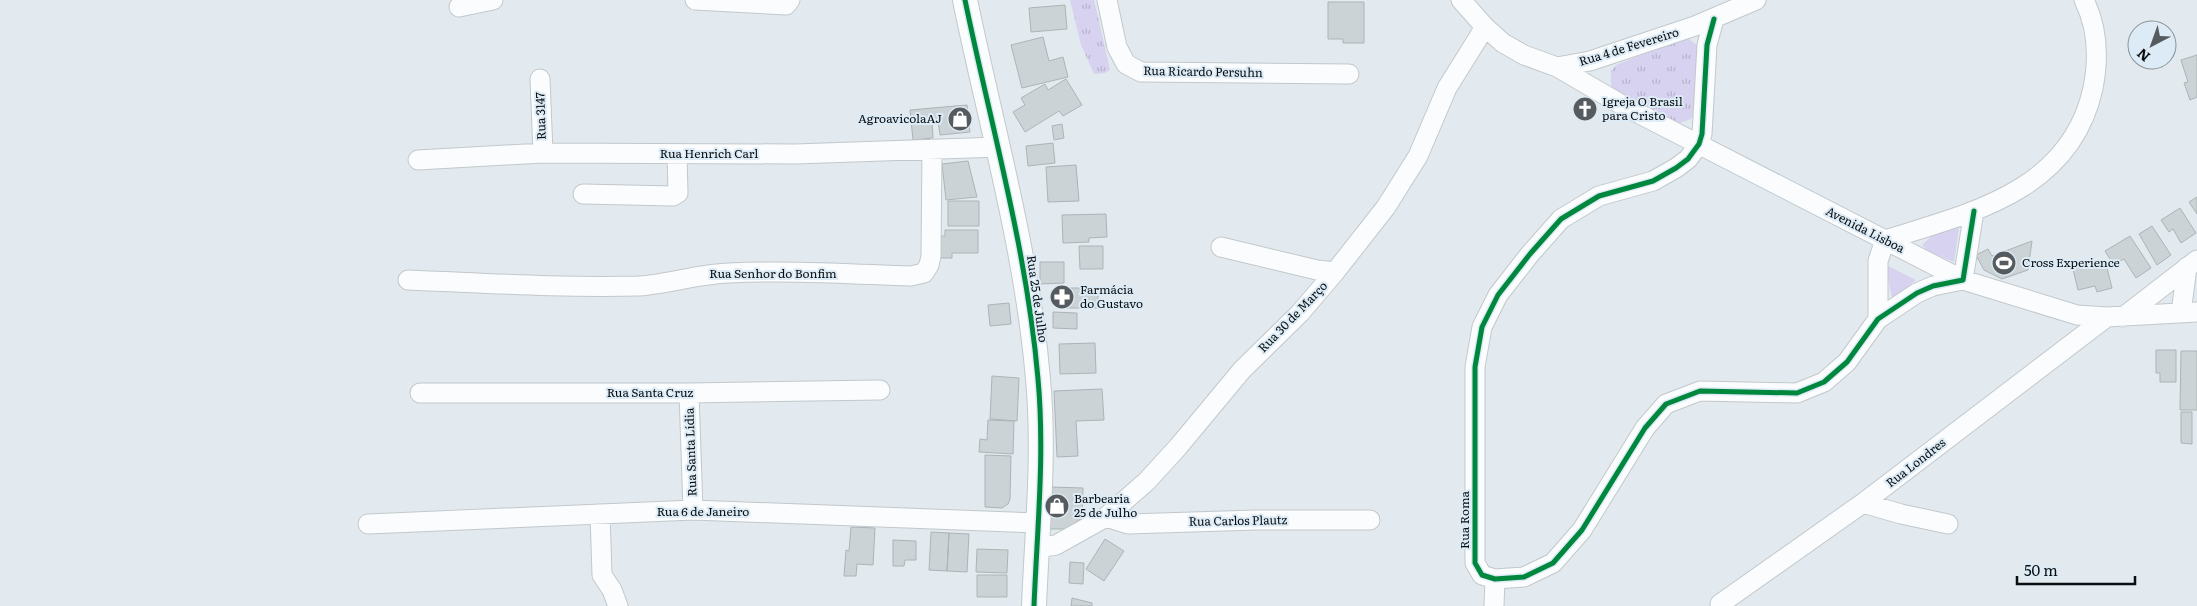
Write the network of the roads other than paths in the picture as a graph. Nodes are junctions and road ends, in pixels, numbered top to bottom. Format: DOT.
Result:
graph roads {
  1 [pos="493,0"];
  2 [pos="695,0"];
  3 [pos="790,0"];
  4 [pos="965,0"];
  5 [pos="1107,0"];
  6 [pos="1461,0"];
  7 [pos="1756,0"];
  8 [pos="2084,0"];
  9 [pos="459,7"];
  10 [pos="1714,19"];
  11 [pos="1485,27"];
  12 [pos="1557,67"];
  13 [pos="1349,74"];
  14 [pos="540,79"];
  15 [pos="1699,144"];
  16 [pos="999,147"];
  17 [pos="932,149"];
  18 [pos="543,154"];
  19 [pos="677,154"];
  20 [pos="418,160"];
  21 [pos="583,194"];
  22 [pos="1974,211"];
  23 [pos="1885,240"];
  24 [pos="1221,247"];
  25 [pos="2192,264"];
  26 [pos="1335,272"];
  27 [pos="408,280"];
  28 [pos="1963,280"];
  29 [pos="2189,312"];
  30 [pos="2115,317"];
  31 [pos="1878,319"];
  32 [pos="880,390"];
  33 [pos="420,393"];
  34 [pos="689,394"];
  35 [pos="1863,503"];
  36 [pos="693,510"];
  37 [pos="600,514"];
  38 [pos="1106,517"];
  39 [pos="1370,520"];
  40 [pos="1038,523"];
  41 [pos="368,524"];
  42 [pos="1948,524"];
  43 [pos="1037,548"];
  44 [pos="1495,579"];
  45 [pos="1720,604"];
  46 [pos="618,606"];
  47 [pos="1034,606"];
  48 [pos="1494,606"];
  1 -- 9 [label="street"];
  2 -- 3 [label="street"];
  4 -- 16 [label="main road, Rua 25 de Julho"];
  5 -- 13 [label="street, Rua Ricardo Persuhn"];
  6 -- 11 [label="street, Rua 4 de Fevereiro"];
  7 -- 10 [label="street, Rua 4 de Fevereiro"];
  8 -- 22 [label="street"];
  10 -- 12 [label="street, Rua 4 de Fevereiro"];
  10 -- 15 [label="street"];
  11 -- 12 [label="street, Rua 4 de Fevereiro"];
  11 -- 26 [label="street, Rua 30 de Março"];
  12 -- 15 [label="street, Avenida Lisboa"];
  14 -- 18 [label="street, Rua 3147"];
  15 -- 23 [label="street, Avenida Lisboa"];
  15 -- 44 [label="street, Rua Roma"];
  16 -- 17 [label="street, Rua Henrich Carl"];
  16 -- 40 [label="main road, Rua 25 de Julho"];
  17 -- 19 [label="street, Rua Henrich Carl"];
  17 -- 27 [label="street, Rua Senhor do Bonfim"];
  18 -- 19 [label="street, Rua Henrich Carl"];
  18 -- 20 [label="street, Rua Henrich Carl"];
  19 -- 21 [label="street"];
  22 -- 23 [label="street"];
  22 -- 28 [label="street"];
  23 -- 28 [label="street, Avenida Lisboa"];
  23 -- 31 [label="street"];
  24 -- 26 [label="street"];
  25 -- 29 [label="street, Rua Londres"];
  25 -- 30 [label="street, Rua Londres"];
  26 -- 38 [label="street, Rua 30 de Março"];
  28 -- 30 [label="street, Avenida Lisboa"];
  28 -- 31 [label="street"];
  29 -- 30 [label="street, Avenida Lisboa"];
  30 -- 35 [label="street, Rua Londres"];
  31 -- 44 [label="street"];
  32 -- 34 [label="street, Rua Santa Cruz"];
  33 -- 34 [label="street, Rua Santa Cruz"];
  34 -- 36 [label="street, Rua Santa Lídia"];
  35 -- 42 [label="street"];
  35 -- 45 [label="street, Rua Londres"];
  36 -- 37 [label="street, Rua 6 de Janeiro"];
  36 -- 40 [label="street, Rua 6 de Janeiro"];
  37 -- 41 [label="street, Rua 6 de Janeiro"];
  37 -- 46 [label="street"];
  38 -- 39 [label="street, Rua Carlos Plautz"];
  38 -- 43 [label="street, Rua 30 de Março"];
  40 -- 43 [label="main road, Rua 25 de Julho"];
  43 -- 47 [label="main road, Rua 25 de Julho"];
  44 -- 48 [label="street"];
}
